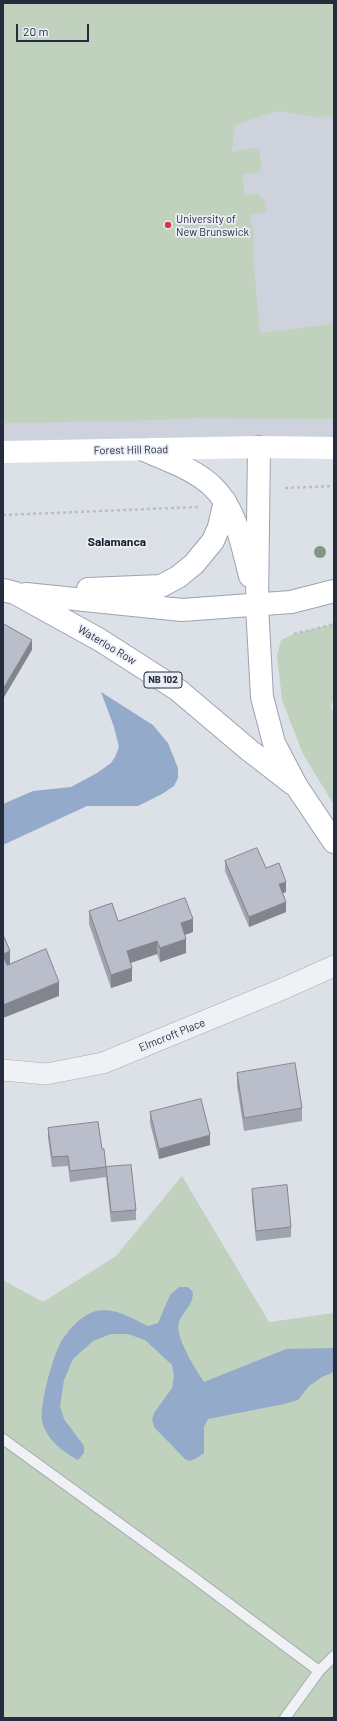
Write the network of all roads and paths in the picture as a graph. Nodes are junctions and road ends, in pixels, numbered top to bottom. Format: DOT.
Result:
graph roads {
  1 [pos="259,447"];
  2 [pos="334,448"];
  3 [pos="144,450"];
  4 [pos="3,452"];
  5 [pos="334,486"];
  6 [pos="285,488"];
  7 [pos="225,501"];
  8 [pos="201,507"];
  9 [pos="3,515"];
  10 [pos="9,591"];
  11 [pos="334,591"];
  12 [pos="257,604"];
  13 [pos="334,624"];
  14 [pos="294,634"];
  15 [pos="297,787"];
  16 [pos="334,842"];
  17 [pos="334,966"];
  18 [pos="3,1070"];
  19 [pos="3,1438"];
  20 [pos="334,1656"];
  21 [pos="319,1671"];
  22 [pos="285,1718"];
  1 -- 2 [label="main road, Forest Hill Road"];
  1 -- 3 [label="main road, Forest Hill Road"];
  1 -- 12 [label="main road"];
  3 -- 4 [label="main road, Forest Hill Road"];
  3 -- 7 [label="main road"];
  5 -- 6 [label="path"];
  7 -- 10 [label="main road"];
  7 -- 12 [label="main road"];
  8 -- 9 [label="path"];
  10 -- 12 [label="main road"];
  10 -- 15 [label="main road, Waterloo Row / NB 102"];
  11 -- 12 [label="main road"];
  12 -- 15 [label="main road"];
  13 -- 14 [label="path"];
  15 -- 16 [label="main road, NB 102"];
  17 -- 18 [label="street, Elmcroft Place"];
  19 -- 21 [label="lane"];
  20 -- 21 [label="lane"];
  21 -- 22 [label="lane"];
}
